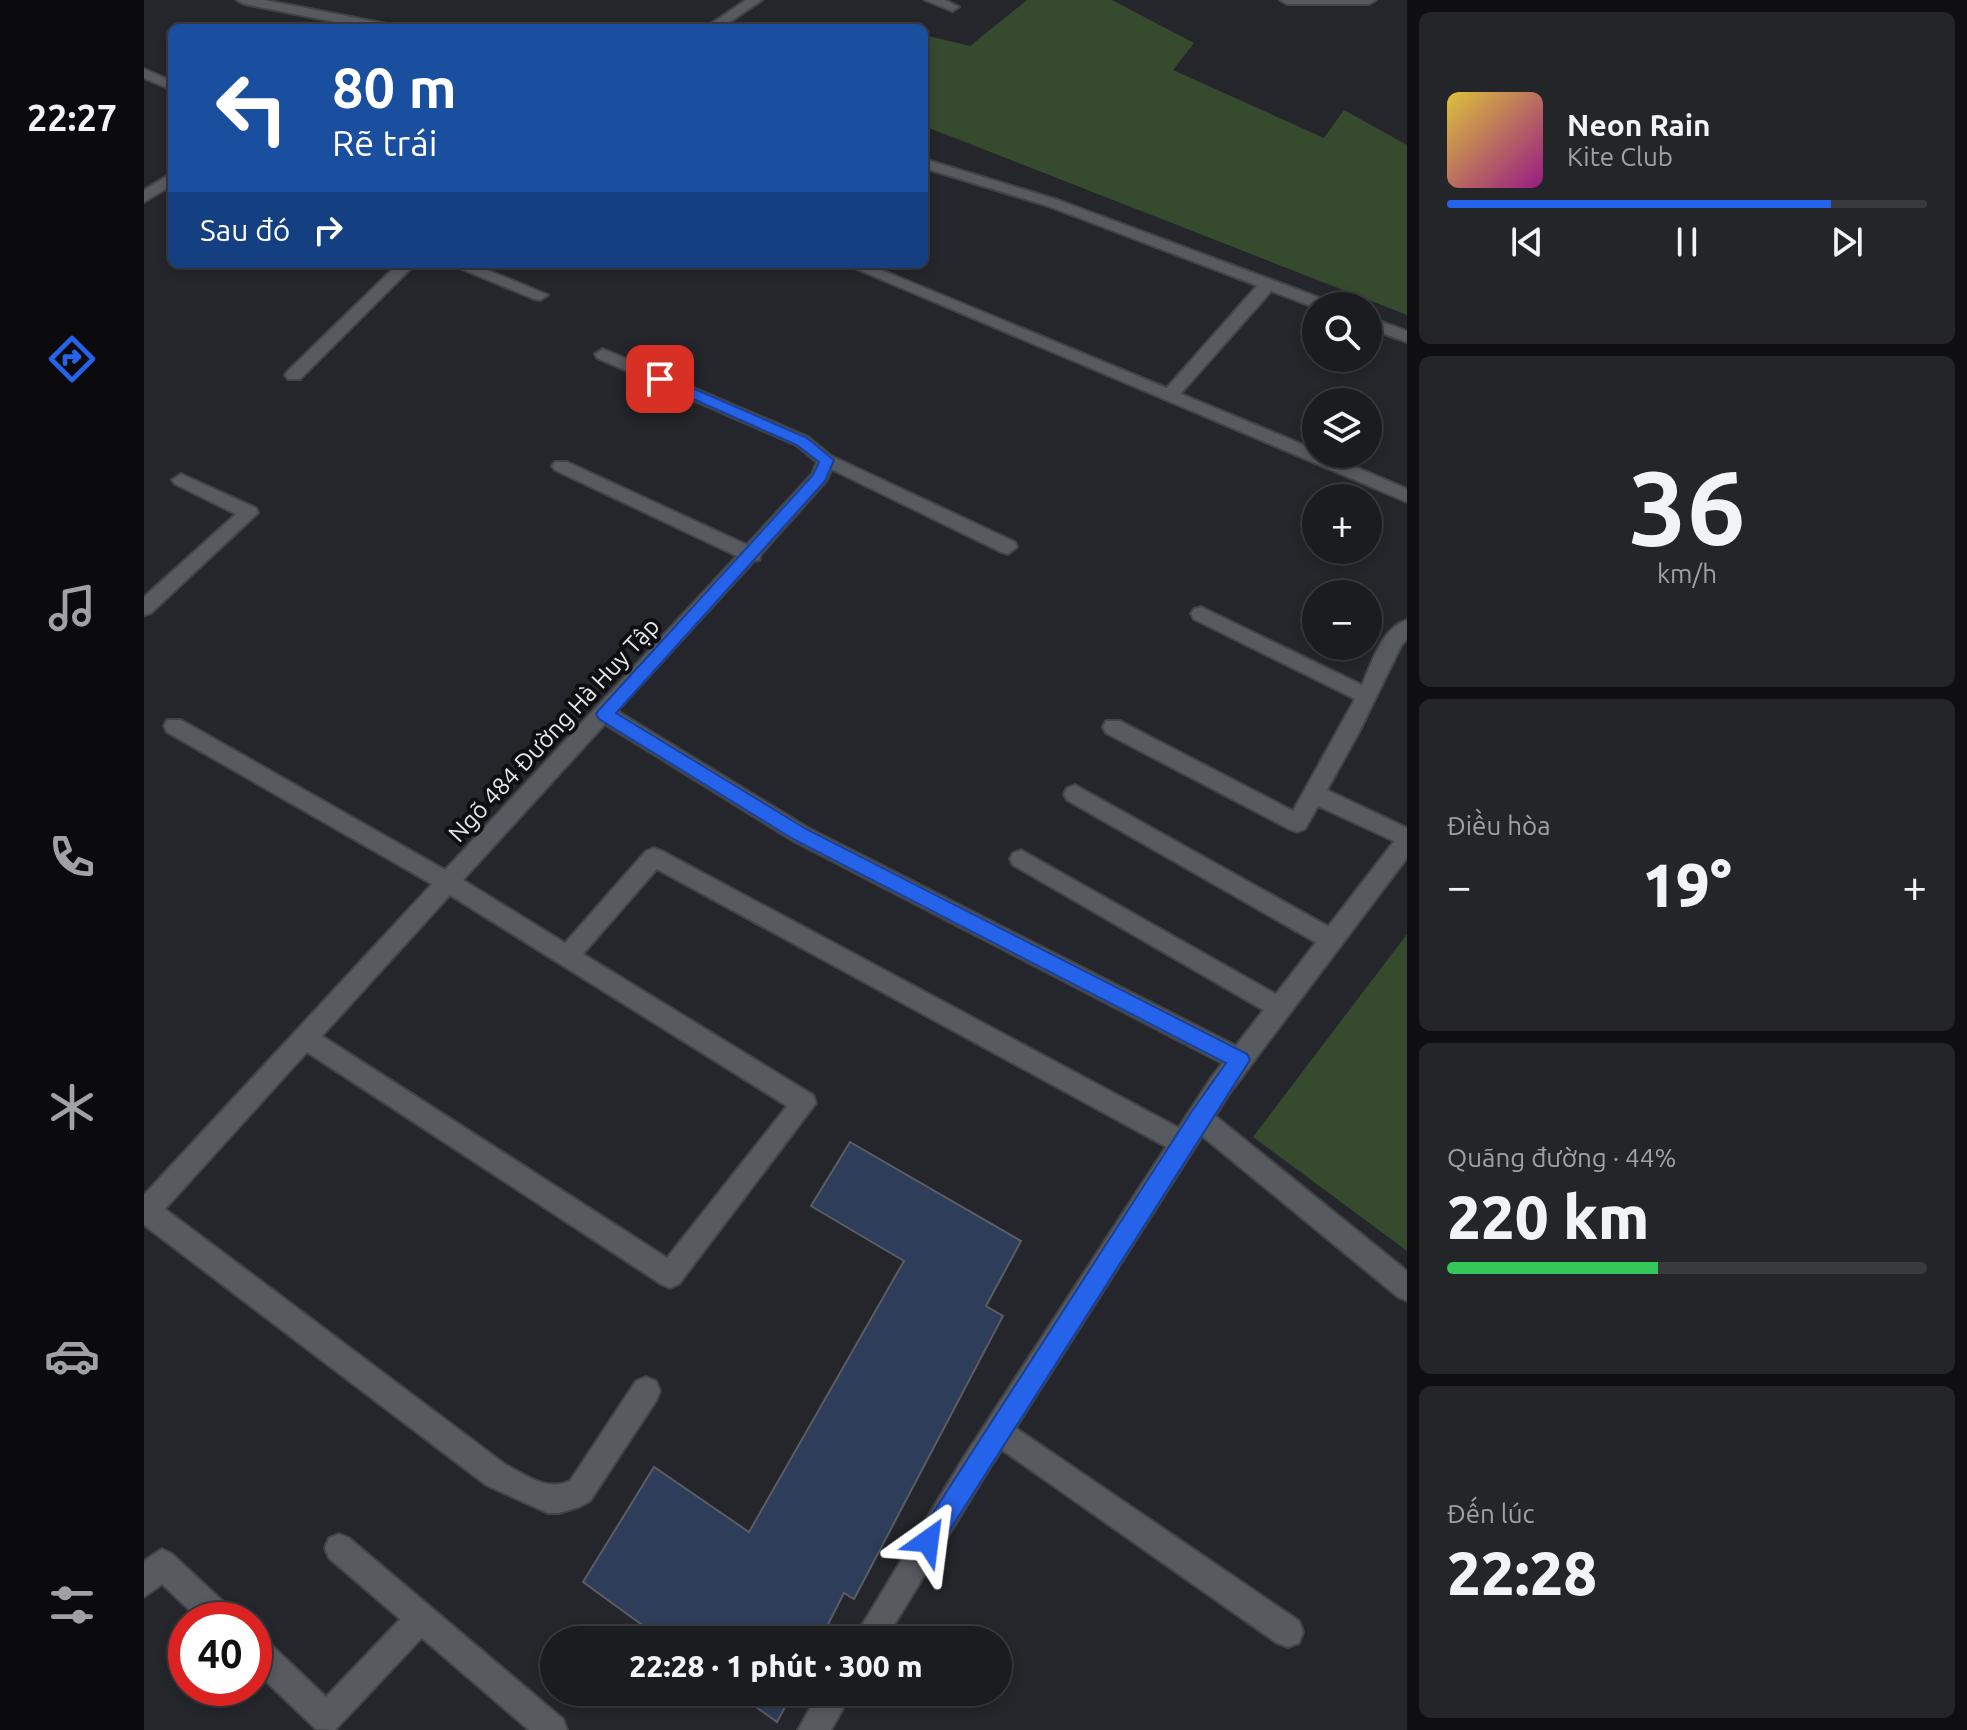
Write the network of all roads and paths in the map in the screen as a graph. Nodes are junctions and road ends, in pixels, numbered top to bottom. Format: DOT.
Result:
graph roads {
  1 [pos="244,0"];
  2 [pos="755,0"];
  3 [pos="932,0"];
  4 [pos="1287,0"];
  5 [pos="1369,0"];
  6 [pos="952,7"];
  7 [pos="366,24"];
  8 [pos="718,24"];
  9 [pos="144,73"];
  10 [pos="168,84"];
  11 [pos="928,165"];
  12 [pos="168,181"];
  13 [pos="144,197"];
  14 [pos="403,268"];
  15 [pos="469,268"];
  16 [pos="863,268"];
  17 [pos="1268,284"];
  18 [pos="540,295"];
  19 [pos="1302,297"];
  20 [pos="1382,327"];
  21 [pos="1407,337"];
  22 [pos="603,354"];
  23 [pos="294,375"];
  24 [pos="1170,395"];
  25 [pos="827,460"];
  26 [pos="561,466"];
  27 [pos="181,480"];
  28 [pos="1407,496"];
  29 [pos="1008,547"];
  30 [pos="752,555"];
  31 [pos="144,608"];
  32 [pos="1201,614"];
  33 [pos="1407,627"];
  34 [pos="1366,696"];
  35 [pos="605,714"];
  36 [pos="174,726"];
  37 [pos="1113,727"];
  38 [pos="1075,794"];
  39 [pos="1314,794"];
  40 [pos="1407,839"];
  41 [pos="1021,859"];
  42 [pos="449,883"];
  43 [pos="1332,940"];
  44 [pos="567,956"];
  45 [pos="1280,1008"];
  46 [pos="306,1038"];
  47 [pos="1240,1060"];
  48 [pos="1199,1118"];
  49 [pos="1183,1143"];
  50 [pos="145,1211"];
  51 [pos="1407,1288"];
  52 [pos="646,1391"];
  53 [pos="998,1430"];
  54 [pos="339,1548"];
  55 [pos="144,1582"];
  56 [pos="203,1602"];
  57 [pos="421,1618"];
  58 [pos="877,1626"];
  59 [pos="1288,1632"];
  60 [pos="272,1669"];
  61 [pos="828,1706"];
  62 [pos="324,1724"];
  63 [pos="552,1730"];
  64 [pos="813,1730"];
  1 -- 7 [label="street"];
  2 -- 8 [label="street"];
  3 -- 6 [label="street"];
  4 -- 5 [label="street"];
  9 -- 10 [label="street"];
  11 -- 17 [label="street"];
  12 -- 13 [label="street"];
  14 -- 23 [label="street"];
  15 -- 18 [label="street"];
  16 -- 24 [label="street"];
  17 -- 19 [label="street"];
  17 -- 24 [label="street"];
  20 -- 21 [label="street"];
  22 -- 25 [label="street"];
  24 -- 28 [label="street"];
  25 -- 29 [label="street"];
  25 -- 30 [label="street, Ngõ 484 Đường Hà Huy Tập"];
  26 -- 30 [label="street"];
  27 -- 31 [label="street"];
  30 -- 35 [label="street, Ngõ 484 Đường Hà Huy Tập"];
  32 -- 34 [label="street"];
  33 -- 34 [label="street"];
  34 -- 39 [label="street"];
  35 -- 42 [label="street, Ngõ 484 Đường Hà Huy Tập"];
  35 -- 47 [label="street"];
  36 -- 42 [label="street"];
  37 -- 39 [label="street"];
  38 -- 43 [label="street"];
  39 -- 40 [label="street"];
  40 -- 43 [label="street"];
  41 -- 45 [label="street"];
  42 -- 44 [label="street"];
  42 -- 46 [label="street, Ngõ 484 Đường Hà Huy Tập"];
  43 -- 45 [label="street"];
  44 -- 46 [label="street"];
  44 -- 49 [label="street"];
  45 -- 47 [label="street"];
  46 -- 50 [label="street, Ngõ 484 Đường Hà Huy Tập"];
  47 -- 48 [label="street"];
  48 -- 49 [label="street"];
  48 -- 51 [label="street"];
  49 -- 53 [label="street"];
  50 -- 52 [label="street"];
  53 -- 58 [label="street"];
  53 -- 59 [label="street"];
  54 -- 57 [label="street"];
  55 -- 56 [label="street"];
  57 -- 62 [label="street"];
  57 -- 63 [label="street"];
  60 -- 62 [label="street"];
  61 -- 64 [label="street"];
}
